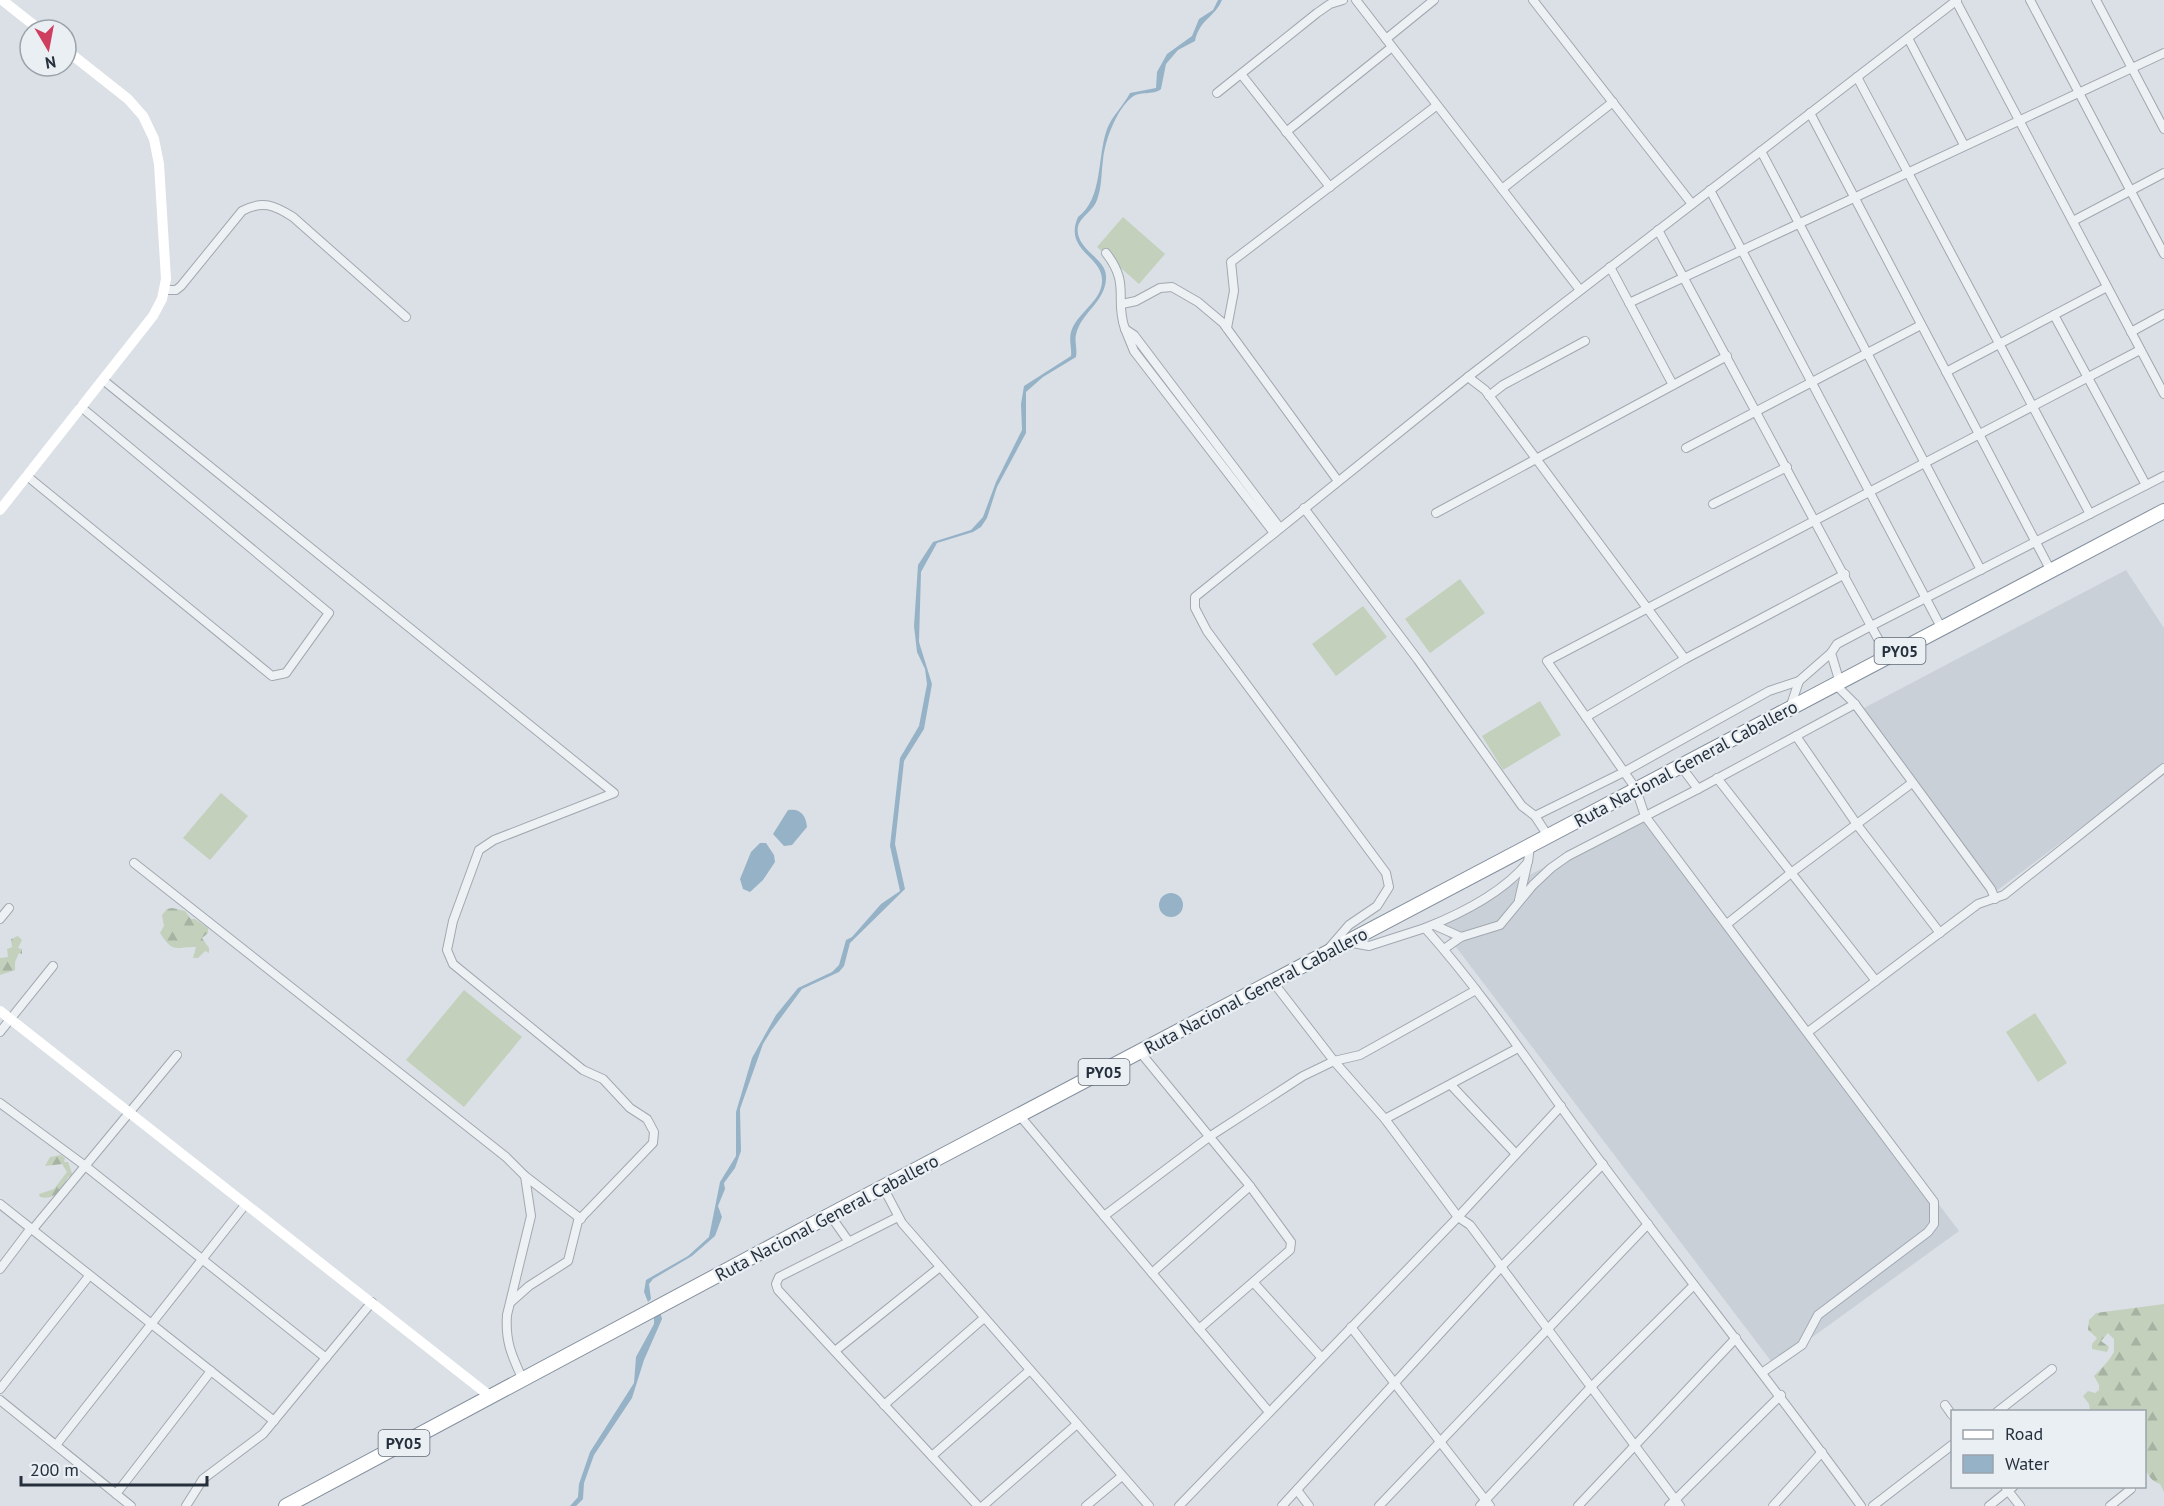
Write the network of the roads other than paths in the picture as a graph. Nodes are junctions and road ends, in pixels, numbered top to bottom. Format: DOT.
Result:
graph roads {
  1 [pos="2,0"];
  2 [pos="1343,0"];
  3 [pos="1356,0"];
  4 [pos="1434,0"];
  5 [pos="1533,0"];
  6 [pos="1956,0"];
  7 [pos="2030,0"];
  8 [pos="2096,0"];
  9 [pos="25,18"];
  10 [pos="1908,38"];
  11 [pos="1386,39"];
  12 [pos="1392,47"];
  13 [pos="2164,53"];
  14 [pos="78,59"];
  15 [pos="2132,67"];
  16 [pos="1241,74"];
  17 [pos="1857,77"];
  18 [pos="2079,91"];
  19 [pos="1217,93"];
  20 [pos="1613,102"];
  21 [pos="1436,106"];
  22 [pos="1810,113"];
  23 [pos="2019,120"];
  24 [pos="2164,129"];
  25 [pos="1286,132"];
  26 [pos="1964,145"];
  27 [pos="1761,151"];
  28 [pos="1907,172"];
  29 [pos="2164,173"];
  30 [pos="1329,187"];
  31 [pos="1502,189"];
  32 [pos="1710,190"];
  33 [pos="2132,190"];
  34 [pos="1854,197"];
  35 [pos="1692,204"];
  36 [pos="2073,221"];
  37 [pos="1799,222"];
  38 [pos="1658,230"];
  39 [pos="1741,249"];
  40 [pos="1106,252"];
  41 [pos="2164,254"];
  42 [pos="1611,267"];
  43 [pos="1683,276"];
  44 [pos="2107,287"];
  45 [pos="164,290"];
  46 [pos="1580,290"];
  47 [pos="1629,303"];
  48 [pos="1122,304"];
  49 [pos="2164,314"];
  50 [pos="2054,315"];
  51 [pos="406,316"];
  52 [pos="1921,325"];
  53 [pos="1227,328"];
  54 [pos="2131,332"];
  55 [pos="1586,341"];
  56 [pos="1999,344"];
  57 [pos="2140,350"];
  58 [pos="1867,353"];
  59 [pos="1727,356"];
  60 [pos="1946,372"];
  61 [pos="1468,377"];
  62 [pos="2088,377"];
  63 [pos="103,380"];
  64 [pos="1811,382"];
  65 [pos="1673,385"];
  66 [pos="2164,394"];
  67 [pos="1489,396"];
  68 [pos="81,407"];
  69 [pos="2033,407"];
  70 [pos="1756,410"];
  71 [pos="1979,435"];
  72 [pos="1686,448"];
  73 [pos="1536,459"];
  74 [pos="1924,464"];
  75 [pos="1787,467"];
  76 [pos="27,476"];
  77 [pos="2164,476"];
  78 [pos="1338,481"];
  79 [pos="2146,485"];
  80 [pos="1870,494"];
  81 [pos="1713,504"];
  82 [pos="1304,508"];
  83 [pos="0,510"];
  84 [pos="2164,511"];
  85 [pos="1436,513"];
  86 [pos="2090,514"];
  87 [pos="1817,522"];
  88 [pos="1277,531"];
  89 [pos="2036,542"];
  90 [pos="1981,570"];
  91 [pos="2050,571"];
  92 [pos="1845,574"];
  93 [pos="1925,599"];
  94 [pos="1649,608"];
  95 [pos="1871,626"];
  96 [pos="1942,629"];
  97 [pos="1831,653"];
  98 [pos="1888,657"];
  99 [pos="1685,659"];
  100 [pos="1799,681"];
  101 [pos="1838,684"];
  102 [pos="1856,704"];
  103 [pos="1790,709"];
  104 [pos="1586,717"];
  105 [pos="1796,736"];
  106 [pos="1684,764"];
  107 [pos="2164,768"];
  108 [pos="1624,772"];
  109 [pos="1717,778"];
  110 [pos="1912,783"];
  111 [pos="1636,789"];
  112 [pos="1698,789"];
  113 [pos="1535,816"];
  114 [pos="1645,816"];
  115 [pos="1858,826"];
  116 [pos="1548,836"];
  117 [pos="1530,846"];
  118 [pos="1528,862"];
  119 [pos="134,863"];
  120 [pos="1791,873"];
  121 [pos="1995,899"];
  122 [pos="1518,905"];
  123 [pos="9,908"];
  124 [pos="0,919"];
  125 [pos="1727,924"];
  126 [pos="1434,925"];
  127 [pos="1425,928"];
  128 [pos="1940,933"];
  129 [pos="1461,937"];
  130 [pos="1347,942"];
  131 [pos="1444,949"];
  132 [pos="1324,954"];
  133 [pos="53,966"];
  134 [pos="1876,981"];
  135 [pos="1273,982"];
  136 [pos="1476,990"];
  137 [pos="0,1011"];
  138 [pos="10,1019"];
  139 [pos="0,1032"];
  140 [pos="1808,1032"];
  141 [pos="1518,1048"];
  142 [pos="1140,1052"];
  143 [pos="177,1054"];
  144 [pos="1334,1061"];
  145 [pos="1451,1085"];
  146 [pos="0,1103"];
  147 [pos="1561,1106"];
  148 [pos="130,1111"];
  149 [pos="1020,1116"];
  150 [pos="1385,1119"];
  151 [pos="1209,1137"];
  152 [pos="1516,1154"];
  153 [pos="1602,1164"];
  154 [pos="84,1165"];
  155 [pos="525,1176"];
  156 [pos="1250,1186"];
  157 [pos="882,1188"];
  158 [pos="0,1204"];
  159 [pos="244,1205"];
  160 [pos="830,1215"];
  161 [pos="1104,1216"];
  162 [pos="898,1217"];
  163 [pos="1458,1217"];
  164 [pos="581,1219"];
  165 [pos="1648,1224"];
  166 [pos="32,1228"];
  167 [pos="849,1242"];
  168 [pos="201,1260"];
  169 [pos="940,1267"];
  170 [pos="1502,1267"];
  171 [pos="0,1269"];
  172 [pos="1152,1273"];
  173 [pos="89,1276"];
  174 [pos="1254,1283"];
  175 [pos="1694,1285"];
  176 [pos="372,1302"];
  177 [pos="511,1302"];
  178 [pos="984,1318"];
  179 [pos="151,1324"];
  180 [pos="1351,1327"];
  181 [pos="1547,1328"];
  182 [pos="1199,1329"];
  183 [pos="1736,1338"];
  184 [pos="835,1351"];
  185 [pos="1321,1357"];
  186 [pos="326,1358"];
  187 [pos="1030,1370"];
  188 [pos="2052,1370"];
  189 [pos="211,1371"];
  190 [pos="1763,1372"];
  191 [pos="523,1380"];
  192 [pos="1395,1384"];
  193 [pos="1593,1386"];
  194 [pos="0,1389"];
  195 [pos="1781,1395"];
  196 [pos="491,1397"];
  197 [pos="0,1400"];
  198 [pos="885,1405"];
  199 [pos="1945,1405"];
  200 [pos="2000,1410"];
  201 [pos="1269,1412"];
  202 [pos="1951,1412"];
  203 [pos="273,1421"];
  204 [pos="1077,1424"];
  205 [pos="1440,1440"];
  206 [pos="56,1445"];
  207 [pos="1635,1445"];
  208 [pos="1951,1447"];
  209 [pos="1822,1452"];
  210 [pos="932,1456"];
  211 [pos="1122,1476"];
  212 [pos="2009,1488"];
  213 [pos="2131,1489"];
  214 [pos="1297,1490"];
  215 [pos="116,1494"];
  216 [pos="1485,1504"];
  217 [pos="1675,1504"];
  218 [pos="131,1506"];
  219 [pos="186,1506"];
  220 [pos="286,1506"];
  221 [pos="980,1506"];
  222 [pos="1086,1506"];
  223 [pos="1149,1506"];
  224 [pos="1179,1506"];
  225 [pos="1282,1506"];
  226 [pos="1309,1506"];
  227 [pos="1379,1506"];
  228 [pos="1578,1506"];
  229 [pos="1773,1506"];
  230 [pos="1861,1506"];
  231 [pos="1873,1506"];
  232 [pos="1989,1506"];
  233 [pos="2020,1506"];
  234 [pos="2110,1506"];
  1 -- 9 [label="street"];
  2 -- 16 [label="street"];
  3 -- 11 [label="street"];
  4 -- 11 [label="street"];
  5 -- 20 [label="street"];
  6 -- 10 [label="street"];
  6 -- 23 [label="street"];
  7 -- 18 [label="street"];
  8 -- 15 [label="street"];
  10 -- 17 [label="street"];
  10 -- 26 [label="street"];
  11 -- 12 [label="street"];
  12 -- 21 [label="street"];
  12 -- 25 [label="street"];
  13 -- 15 [label="street"];
  14 -- 45 [label="street"];
  15 -- 18 [label="street"];
  15 -- 24 [label="street"];
  16 -- 19 [label="street"];
  16 -- 25 [label="street"];
  17 -- 22 [label="street"];
  17 -- 28 [label="street"];
  18 -- 23 [label="street"];
  18 -- 33 [label="street"];
  20 -- 31 [label="street"];
  20 -- 35 [label="street"];
  21 -- 30 [label="street"];
  21 -- 31 [label="street"];
  22 -- 27 [label="street"];
  22 -- 34 [label="street"];
  23 -- 26 [label="street"];
  23 -- 36 [label="street"];
  25 -- 30 [label="street"];
  26 -- 28 [label="street"];
  27 -- 32 [label="street"];
  27 -- 37 [label="street"];
  28 -- 34 [label="street"];
  28 -- 56 [label="street"];
  29 -- 33 [label="street"];
  30 -- 53 [label="street"];
  31 -- 46 [label="street"];
  32 -- 35 [label="street"];
  32 -- 39 [label="street"];
  33 -- 36 [label="street"];
  33 -- 41 [label="street"];
  34 -- 37 [label="street"];
  34 -- 52 [label="street"];
  35 -- 38 [label="street"];
  36 -- 44 [label="street"];
  37 -- 39 [label="street"];
  37 -- 58 [label="street"];
  38 -- 42 [label="street"];
  38 -- 43 [label="street"];
  39 -- 43 [label="street"];
  39 -- 64 [label="street"];
  40 -- 48 [label="street"];
  42 -- 46 [label="street"];
  42 -- 47 [label="street"];
  43 -- 47 [label="street"];
  43 -- 59 [label="street"];
  44 -- 50 [label="street"];
  44 -- 54 [label="street"];
  45 -- 51 [label="street"];
  45 -- 63 [label="street"];
  46 -- 61 [label="street"];
  47 -- 65 [label="street"];
  48 -- 53 [label="street"];
  48 -- 88 [label="street"];
  49 -- 54 [label="street"];
  50 -- 56 [label="street"];
  50 -- 62 [label="street"];
  52 -- 58 [label="street"];
  52 -- 60 [label="street"];
  53 -- 78 [label="street"];
  54 -- 57 [label="street"];
  55 -- 67 [label="street"];
  56 -- 60 [label="street"];
  56 -- 69 [label="street"];
  57 -- 62 [label="street"];
  57 -- 66 [label="street"];
  58 -- 64 [label="street"];
  58 -- 74 [label="street"];
  59 -- 65 [label="street"];
  59 -- 70 [label="street"];
  60 -- 71 [label="street"];
  61 -- 67 [label="street"];
  61 -- 78 [label="street"];
  62 -- 69 [label="street"];
  62 -- 79 [label="street"];
  63 -- 68 [label="street"];
  63 -- 164 [label="street"];
  64 -- 70 [label="street"];
  64 -- 80 [label="street"];
  65 -- 73 [label="street"];
  67 -- 73 [label="street"];
  68 -- 76 [label="street"];
  68 -- 76 [label="street"];
  69 -- 71 [label="street"];
  69 -- 86 [label="street"];
  70 -- 72 [label="street"];
  70 -- 75 [label="street"];
  71 -- 74 [label="street"];
  71 -- 89 [label="street"];
  73 -- 85 [label="street"];
  73 -- 94 [label="street"];
  74 -- 80 [label="street"];
  74 -- 90 [label="street"];
  75 -- 81 [label="street"];
  75 -- 87 [label="street"];
  76 -- 83 [label="street"];
  77 -- 79 [label="street"];
  78 -- 82 [label="street"];
  79 -- 86 [label="street"];
  80 -- 87 [label="street"];
  80 -- 93 [label="street"];
  82 -- 88 [label="street"];
  82 -- 113 [label="street"];
  84 -- 91 [label="highway, Ruta Nacional General Caballero / PY05"];
  86 -- 89 [label="street"];
  87 -- 92 [label="street"];
  87 -- 94 [label="street"];
  88 -- 132 [label="street"];
  89 -- 90 [label="street"];
  89 -- 91 [label="street"];
  90 -- 93 [label="street"];
  91 -- 96 [label="highway, Ruta Nacional General Caballero / PY05"];
  92 -- 95 [label="street"];
  92 -- 99 [label="street"];
  93 -- 95 [label="street"];
  93 -- 96 [label="street"];
  94 -- 99 [label="street"];
  94 -- 104 [label="street"];
  95 -- 97 [label="street"];
  95 -- 98 [label="street"];
  96 -- 98 [label="highway, Ruta Nacional General Caballero / PY05"];
  97 -- 100 [label="street"];
  97 -- 101 [label="street"];
  98 -- 101 [label="highway, Ruta Nacional General Caballero / PY05"];
  99 -- 104 [label="street"];
  100 -- 103 [label="street"];
  100 -- 108 [label="street"];
  101 -- 102 [label="street"];
  101 -- 103 [label="highway, Ruta Nacional General Caballero / PY05"];
  102 -- 105 [label="street"];
  102 -- 110 [label="street"];
  103 -- 106 [label="highway, Ruta Nacional General Caballero / PY05"];
  104 -- 108 [label="street"];
  105 -- 109 [label="street"];
  105 -- 115 [label="street"];
  106 -- 111 [label="highway, Ruta Nacional General Caballero / PY05"];
  106 -- 112 [label="street"];
  107 -- 121 [label="street"];
  108 -- 111 [label="street"];
  108 -- 113 [label="street"];
  109 -- 112 [label="street"];
  109 -- 120 [label="street"];
  110 -- 115 [label="street"];
  110 -- 121 [label="street"];
  111 -- 114 [label="street"];
  111 -- 116 [label="highway, Ruta Nacional General Caballero / PY05"];
  112 -- 114 [label="street"];
  113 -- 116 [label="street"];
  114 -- 122 [label="street"];
  114 -- 125 [label="street"];
  115 -- 120 [label="street"];
  115 -- 128 [label="street"];
  116 -- 117 [label="highway, Ruta Nacional General Caballero / PY05"];
  117 -- 118 [label="street"];
  117 -- 130 [label="highway, Ruta Nacional General Caballero / PY05"];
  118 -- 122 [label="street"];
  118 -- 126 [label="street"];
  119 -- 155 [label="street"];
  120 -- 125 [label="street"];
  120 -- 134 [label="street"];
  121 -- 128 [label="street"];
  122 -- 129 [label="street"];
  123 -- 124 [label="street"];
  125 -- 140 [label="street"];
  126 -- 127 [label="street"];
  126 -- 129 [label="street"];
  127 -- 130 [label="street"];
  127 -- 131 [label="street"];
  128 -- 134 [label="street"];
  129 -- 131 [label="street"];
  130 -- 132 [label="highway, Ruta Nacional General Caballero / PY05"];
  131 -- 136 [label="street"];
  132 -- 135 [label="highway, Ruta Nacional General Caballero / PY05"];
  133 -- 138 [label="street"];
  134 -- 140 [label="street"];
  135 -- 142 [label="highway, Ruta Nacional General Caballero / PY05"];
  135 -- 144 [label="street"];
  136 -- 141 [label="street"];
  136 -- 144 [label="street"];
  137 -- 138 [label="street"];
  138 -- 139 [label="street"];
  138 -- 148 [label="street"];
  140 -- 190 [label="street"];
  141 -- 145 [label="street"];
  141 -- 147 [label="street"];
  142 -- 149 [label="highway, Ruta Nacional General Caballero / PY05"];
  142 -- 151 [label="street"];
  143 -- 148 [label="street"];
  144 -- 150 [label="street"];
  144 -- 151 [label="street"];
  145 -- 150 [label="street"];
  145 -- 152 [label="street"];
  146 -- 154 [label="street"];
  147 -- 152 [label="street"];
  147 -- 153 [label="street"];
  148 -- 154 [label="street"];
  148 -- 159 [label="street"];
  149 -- 157 [label="highway, Ruta Nacional General Caballero / PY05"];
  149 -- 161 [label="street"];
  150 -- 163 [label="street"];
  151 -- 156 [label="street"];
  151 -- 161 [label="street"];
  152 -- 163 [label="street"];
  153 -- 165 [label="street"];
  153 -- 170 [label="street"];
  154 -- 166 [label="street"];
  154 -- 168 [label="street"];
  155 -- 164 [label="street"];
  155 -- 177 [label="street"];
  156 -- 172 [label="street"];
  156 -- 174 [label="street"];
  157 -- 160 [label="highway, Ruta Nacional General Caballero / PY05"];
  157 -- 162 [label="street"];
  158 -- 166 [label="street"];
  159 -- 168 [label="street"];
  159 -- 176 [label="street"];
  160 -- 167 [label="street"];
  160 -- 191 [label="highway, Ruta Nacional General Caballero / PY05"];
  161 -- 172 [label="street"];
  162 -- 167 [label="street"];
  162 -- 169 [label="street"];
  163 -- 170 [label="street"];
  163 -- 180 [label="street"];
  164 -- 177 [label="street"];
  165 -- 175 [label="street"];
  165 -- 181 [label="street"];
  166 -- 171 [label="street"];
  166 -- 173 [label="street"];
  167 -- 184 [label="street"];
  168 -- 179 [label="street"];
  168 -- 186 [label="street"];
  169 -- 178 [label="street"];
  169 -- 184 [label="street"];
  170 -- 181 [label="street"];
  170 -- 192 [label="street"];
  172 -- 182 [label="street"];
  173 -- 179 [label="street"];
  173 -- 194 [label="street"];
  174 -- 182 [label="street"];
  174 -- 185 [label="street"];
  175 -- 183 [label="street"];
  175 -- 193 [label="street"];
  176 -- 186 [label="street"];
  176 -- 196 [label="street"];
  177 -- 191 [label="street"];
  178 -- 187 [label="street"];
  178 -- 198 [label="street"];
  179 -- 189 [label="street"];
  179 -- 206 [label="street"];
  180 -- 185 [label="street"];
  180 -- 192 [label="street"];
  181 -- 193 [label="street"];
  181 -- 205 [label="street"];
  182 -- 201 [label="street"];
  183 -- 190 [label="street"];
  183 -- 207 [label="street"];
  184 -- 198 [label="street"];
  185 -- 201 [label="street"];
  186 -- 203 [label="street"];
  187 -- 204 [label="street"];
  187 -- 210 [label="street"];
  188 -- 200 [label="street"];
  189 -- 203 [label="street"];
  189 -- 215 [label="street"];
  190 -- 195 [label="street"];
  191 -- 196 [label="highway, Ruta Nacional General Caballero / PY05"];
  192 -- 205 [label="street"];
  192 -- 214 [label="street"];
  193 -- 207 [label="street"];
  193 -- 216 [label="street"];
  195 -- 209 [label="street"];
  195 -- 217 [label="street"];
  196 -- 220 [label="highway, Ruta Nacional General Caballero / PY05"];
  197 -- 206 [label="street"];
  198 -- 210 [label="street"];
  199 -- 202 [label="street"];
  201 -- 224 [label="street"];
  203 -- 219 [label="street"];
  204 -- 211 [label="street"];
  204 -- 221 [label="street"];
  205 -- 216 [label="street"];
  205 -- 227 [label="street"];
  206 -- 215 [label="street"];
  207 -- 217 [label="street"];
  207 -- 228 [label="street"];
  208 -- 231 [label="street"];
  209 -- 229 [label="street"];
  209 -- 230 [label="street"];
  210 -- 221 [label="street"];
  211 -- 222 [label="street"];
  211 -- 223 [label="street"];
  212 -- 232 [label="street"];
  212 -- 233 [label="street"];
  213 -- 234 [label="street"];
  214 -- 225 [label="street"];
  214 -- 226 [label="street"];
  215 -- 218 [label="street"];
}
